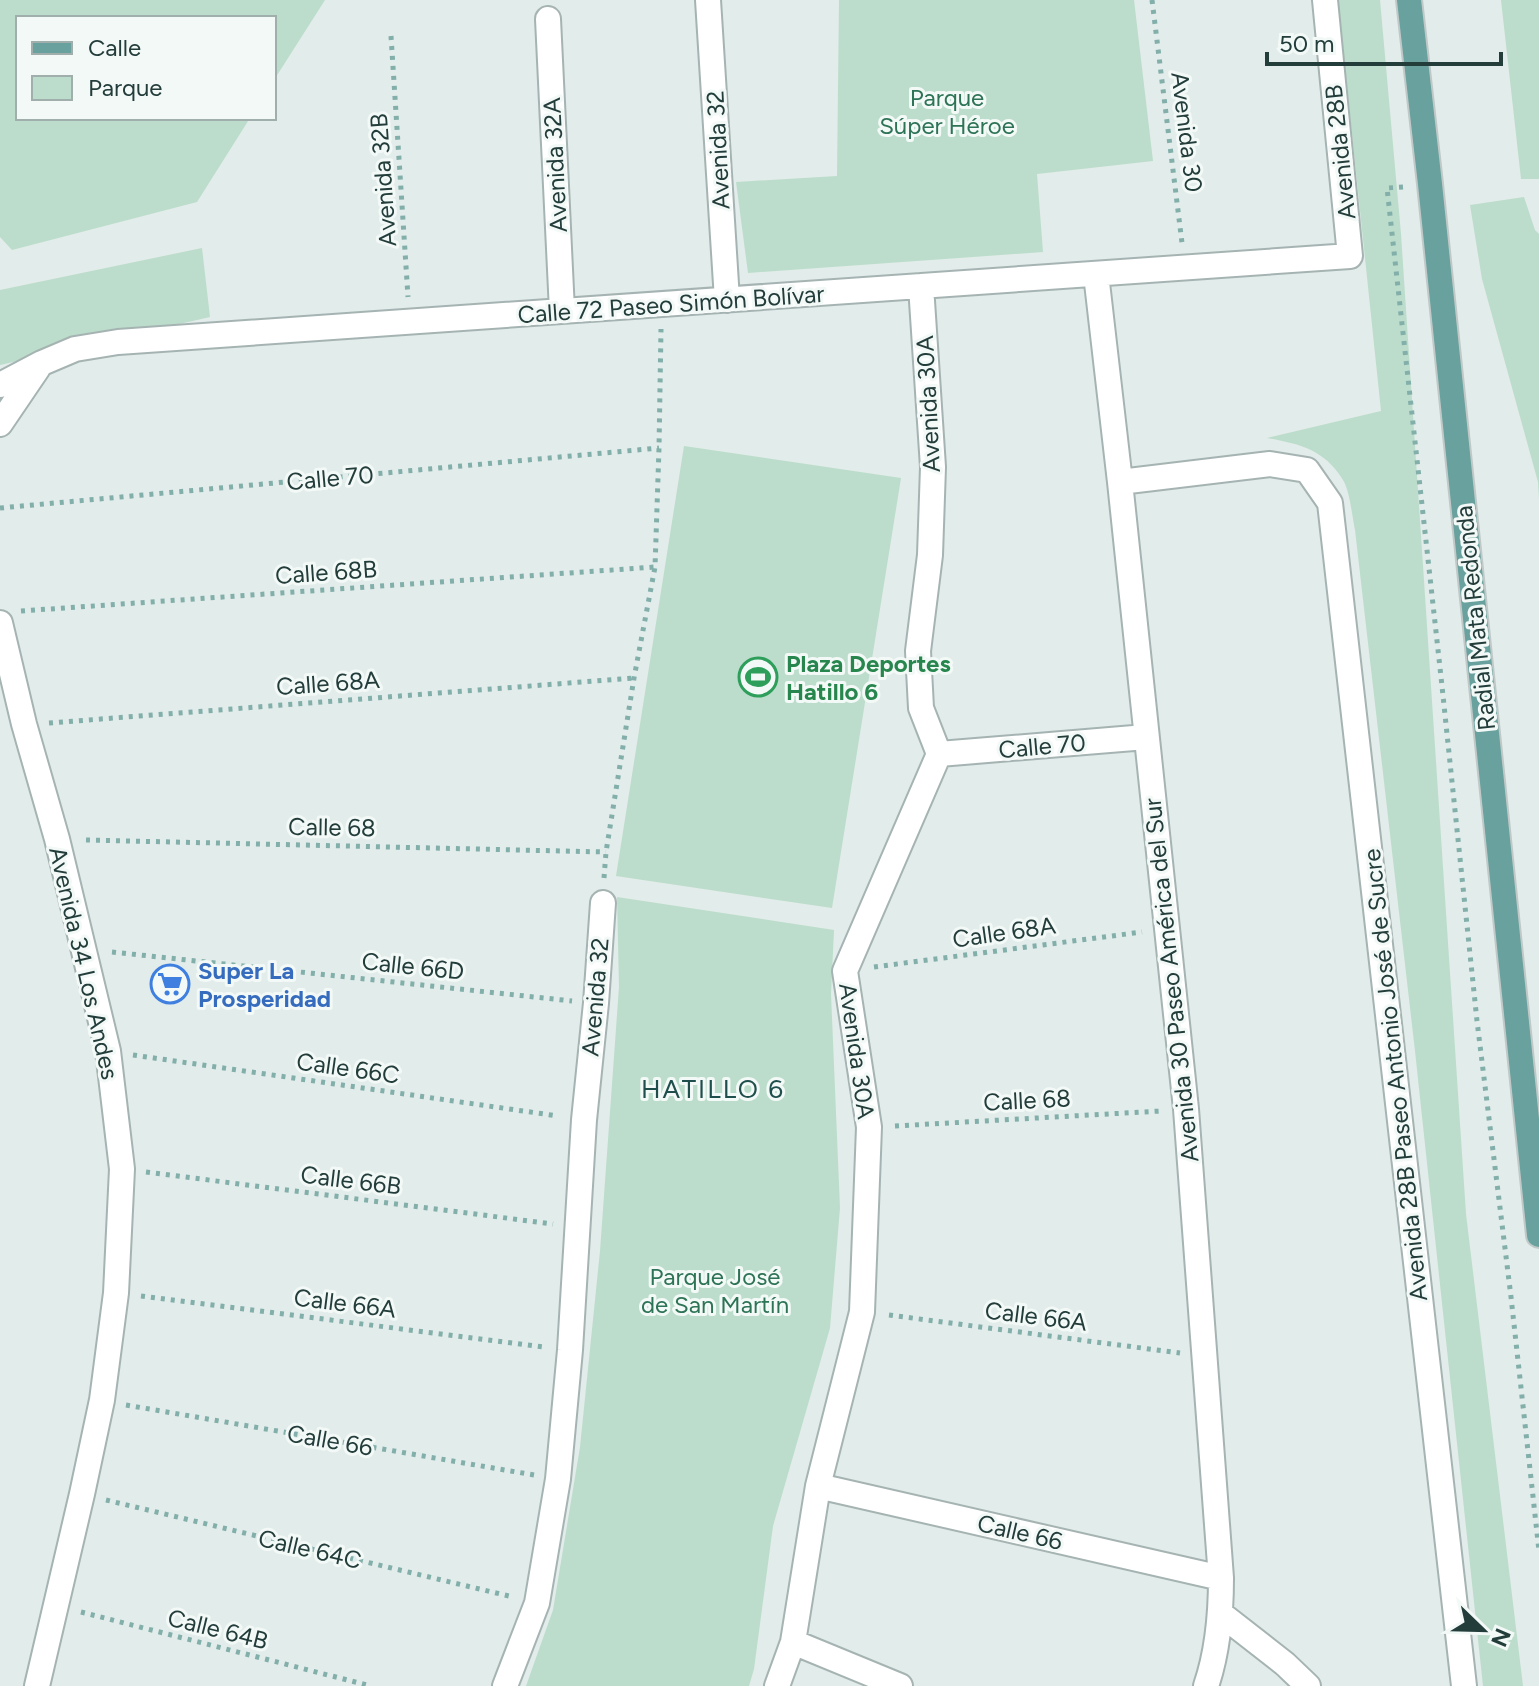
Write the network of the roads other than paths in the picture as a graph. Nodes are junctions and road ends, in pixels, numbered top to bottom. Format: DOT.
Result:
graph roads {
  1 [pos="708,0"];
  2 [pos="1325,0"];
  3 [pos="1409,0"];
  4 [pos="548,19"];
  5 [pos="1350,256"];
  6 [pos="1096,274"];
  7 [pos="921,286"];
  8 [pos="727,300"];
  9 [pos="562,311"];
  10 [pos="42,363"];
  11 [pos="0,385"];
  12 [pos="0,424"];
  13 [pos="1120,482"];
  14 [pos="8,618"];
  15 [pos="1146,737"];
  16 [pos="939,754"];
  17 [pos="603,903"];
  18 [pos="1539,1235"];
  19 [pos="818,1486"];
  20 [pos="1221,1578"];
  21 [pos="1221,1614"];
  22 [pos="793,1642"];
  23 [pos="37,1686"];
  24 [pos="505,1686"];
  25 [pos="777,1686"];
  26 [pos="900,1686"];
  27 [pos="1206,1686"];
  28 [pos="1308,1686"];
  29 [pos="1464,1686"];
  1 -- 8 [label="street, Avenida 32"];
  2 -- 5 [label="street, Avenida 28B"];
  3 -- 18 [label="main road, Radial Mata Redonda"];
  4 -- 9 [label="street, Avenida 32A"];
  5 -- 6 [label="street, Calle 72 Paseo Simón Bolívar"];
  6 -- 7 [label="street, Calle 72 Paseo Simón Bolívar"];
  6 -- 13 [label="street, Avenida 30 Paseo América del Sur"];
  7 -- 8 [label="street, Calle 72 Paseo Simón Bolívar"];
  7 -- 16 [label="street, Avenida 30A"];
  8 -- 9 [label="street, Calle 72 Paseo Simón Bolívar"];
  9 -- 10 [label="street, Calle 72 Paseo Simón Bolívar"];
  10 -- 11 [label="street, Calle 72 Paseo Simón Bolívar"];
  10 -- 12 [label="street"];
  13 -- 15 [label="street, Avenida 30 Paseo América del Sur"];
  13 -- 29 [label="street, Avenida 28B Paseo Antonio José de Sucre"];
  14 -- 23 [label="street, Avenida 34 Los Andes"];
  15 -- 16 [label="street, Calle 70"];
  15 -- 20 [label="street, Avenida 30 Paseo América del Sur"];
  16 -- 19 [label="street, Avenida 30A"];
  17 -- 24 [label="street, Avenida 32"];
  19 -- 20 [label="street, Calle 66"];
  19 -- 22 [label="street, Avenida 30A"];
  20 -- 21 [label="street, Avenida 30 Paseo América del Sur"];
  21 -- 27 [label="street, Avenida 30 Paseo América del Sur"];
  21 -- 28 [label="street"];
  22 -- 25 [label="street, Avenida 30A"];
  22 -- 26 [label="street"];
}
